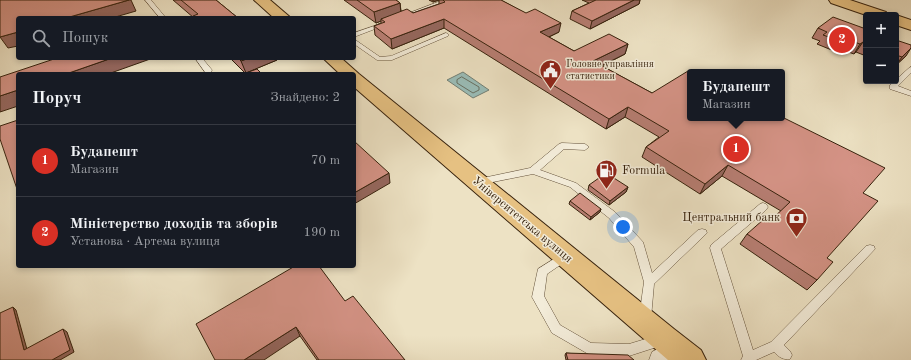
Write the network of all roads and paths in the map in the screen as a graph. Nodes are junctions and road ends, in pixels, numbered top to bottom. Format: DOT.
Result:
graph roads {
  1 [pos="148,0"];
  2 [pos="261,0"];
  3 [pos="448,0"];
  4 [pos="836,0"];
  5 [pos="872,12"];
  6 [pos="161,16"];
  7 [pos="280,16"];
  8 [pos="397,19"];
  9 [pos="899,21"];
  10 [pos="390,22"];
  11 [pos="911,25"];
  12 [pos="356,34"];
  13 [pos="446,35"];
  14 [pos="356,42"];
  15 [pos="200,60"];
  16 [pos="333,60"];
  17 [pos="911,69"];
  18 [pos="208,70"];
  19 [pos="348,72"];
  20 [pos="356,80"];
  21 [pos="911,94"];
  22 [pos="585,147"];
  23 [pos="533,171"];
  24 [pos="477,182"];
  25 [pos="763,207"];
  26 [pos="702,233"];
  27 [pos="870,249"];
  28 [pos="565,256"];
  29 [pos="649,282"];
  30 [pos="667,346"];
  31 [pos="775,346"];
  32 [pos="786,355"];
  33 [pos="748,359"];
  1 -- 6 [label="lane"];
  2 -- 7 [label="main road"];
  3 -- 8 [label="lane"];
  4 -- 5 [label="main road"];
  9 -- 11 [label="main road"];
  10 -- 12 [label="lane"];
  13 -- 14 [label="lane"];
  15 -- 18 [label="lane"];
  16 -- 19 [label="main road"];
  17 -- 21 [label="lane"];
  20 -- 24 [label="main road, Університетська вулиця"];
  22 -- 23 [label="lane"];
  23 -- 24 [label="lane"];
  23 -- 29 [label="lane"];
  24 -- 28 [label="main road, Університетська вулиця"];
  25 -- 33 [label="lane"];
  26 -- 29 [label="lane"];
  27 -- 31 [label="lane"];
  28 -- 30 [label="main road, Університетська вулиця"];
  28 -- 30 [label="lane"];
  29 -- 30 [label="lane"];
  31 -- 32 [label="lane"];
  31 -- 33 [label="lane"];
}
